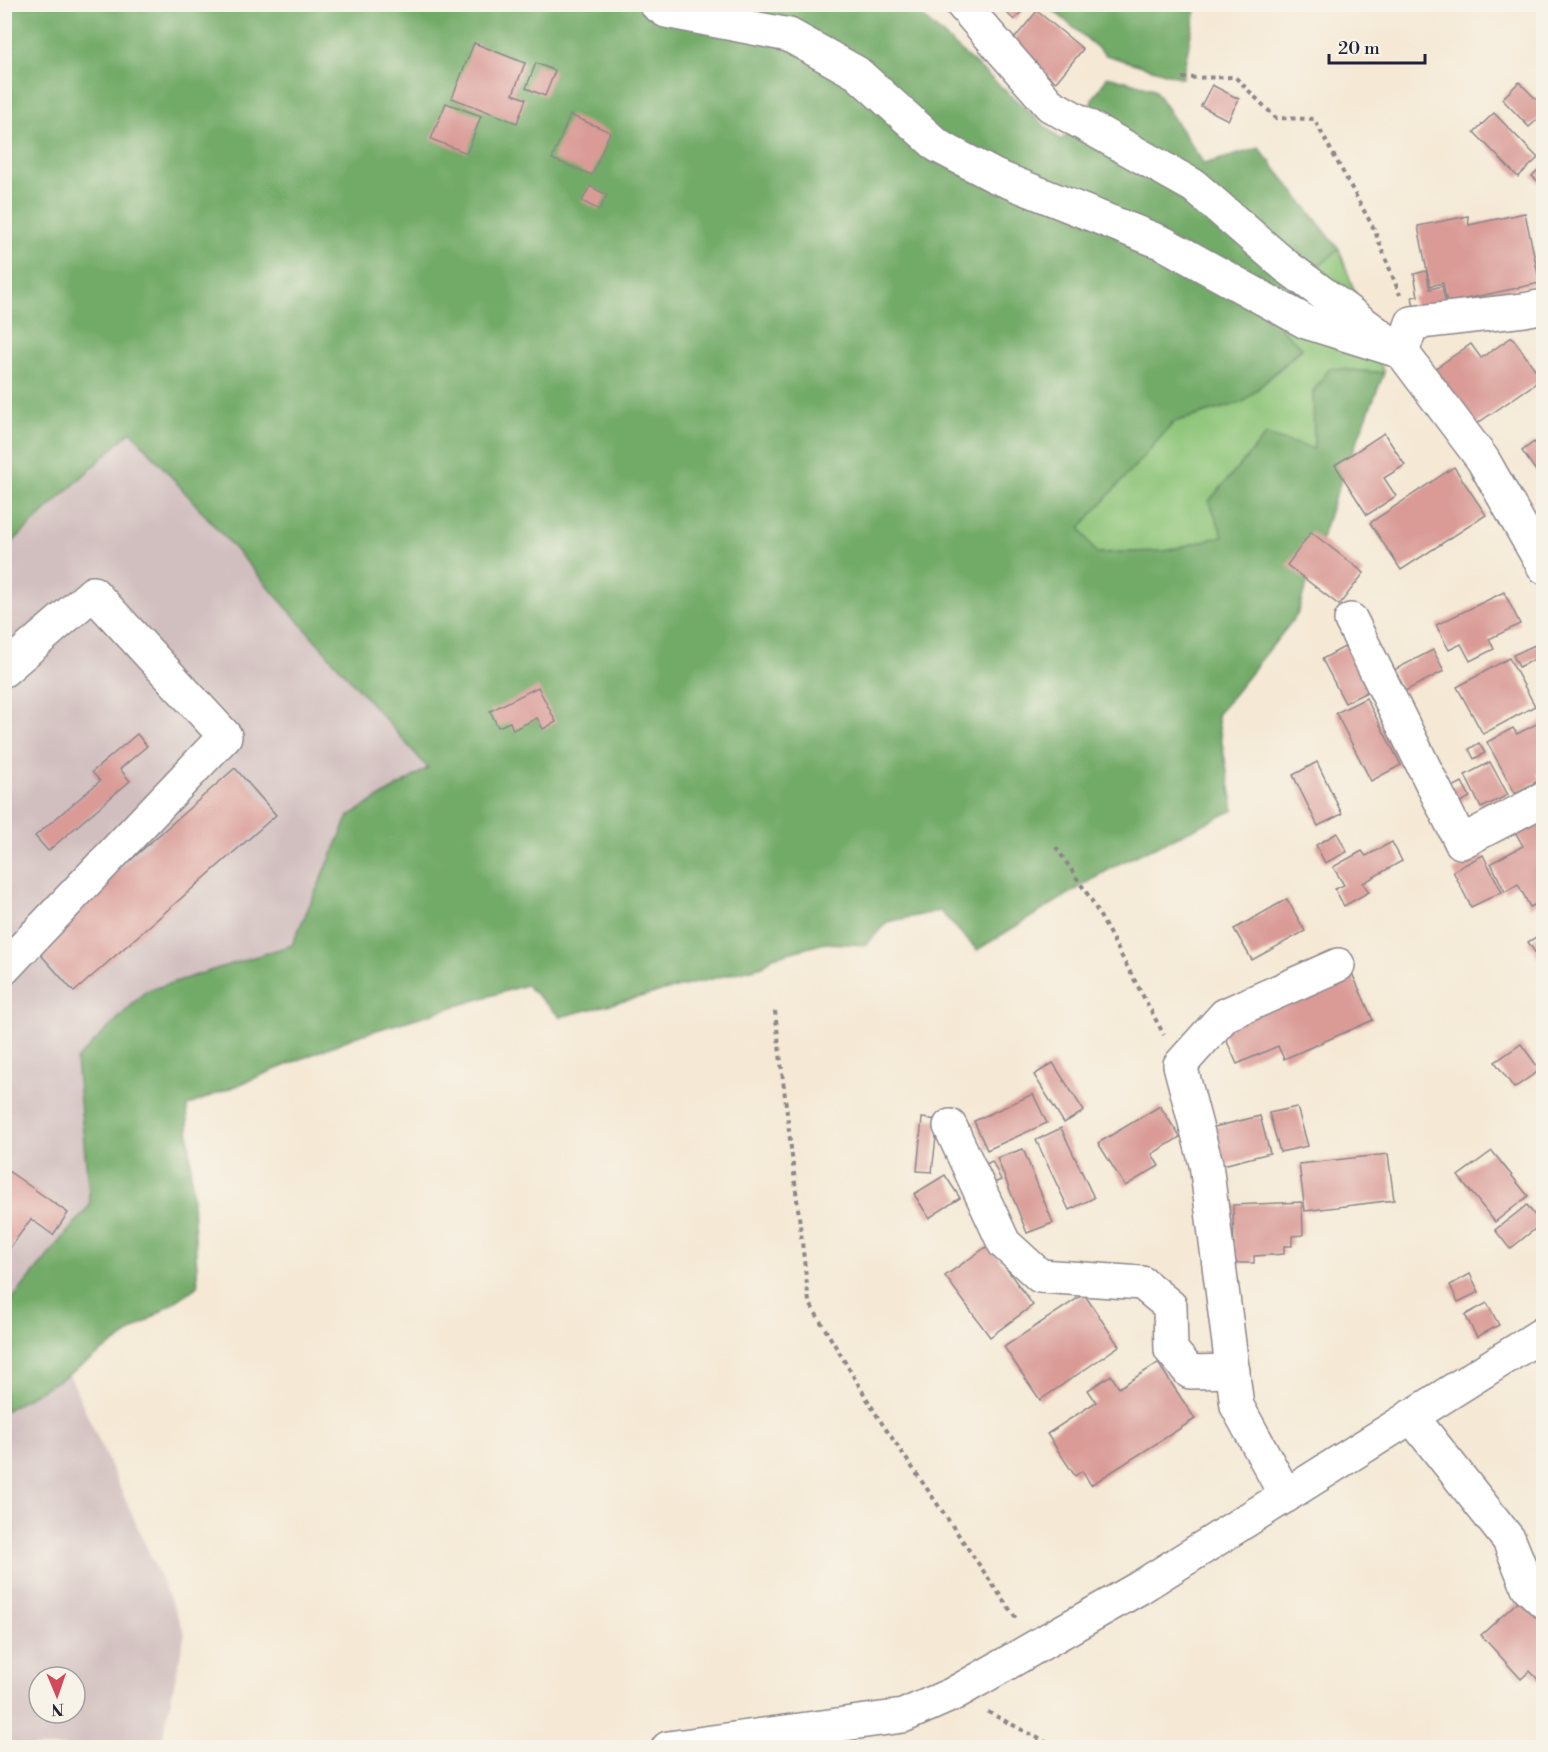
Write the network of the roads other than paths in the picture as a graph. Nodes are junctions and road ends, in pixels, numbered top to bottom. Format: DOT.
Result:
graph roads {
  1 [pos="656,4"];
  2 [pos="962,4"];
  3 [pos="1544,306"];
  4 [pos="1407,338"];
  5 [pos="1544,567"];
  6 [pos="1352,620"];
  7 [pos="4,670"];
  8 [pos="1544,799"];
  9 [pos="1338,965"];
  10 [pos="4,968"];
  11 [pos="950,1126"];
  12 [pos="1544,1333"];
  13 [pos="1233,1371"];
  14 [pos="1412,1416"];
  15 [pos="1286,1496"];
  16 [pos="1544,1602"];
  17 [pos="668,1748"];
  1 -- 4 [label="street"];
  2 -- 4 [label="street"];
  3 -- 4 [label="street"];
  4 -- 5 [label="street"];
  6 -- 8 [label="street"];
  7 -- 10 [label="street"];
  9 -- 13 [label="street"];
  11 -- 13 [label="street"];
  12 -- 14 [label="street"];
  13 -- 15 [label="street"];
  14 -- 15 [label="street"];
  14 -- 16 [label="street"];
  15 -- 17 [label="street"];
}
